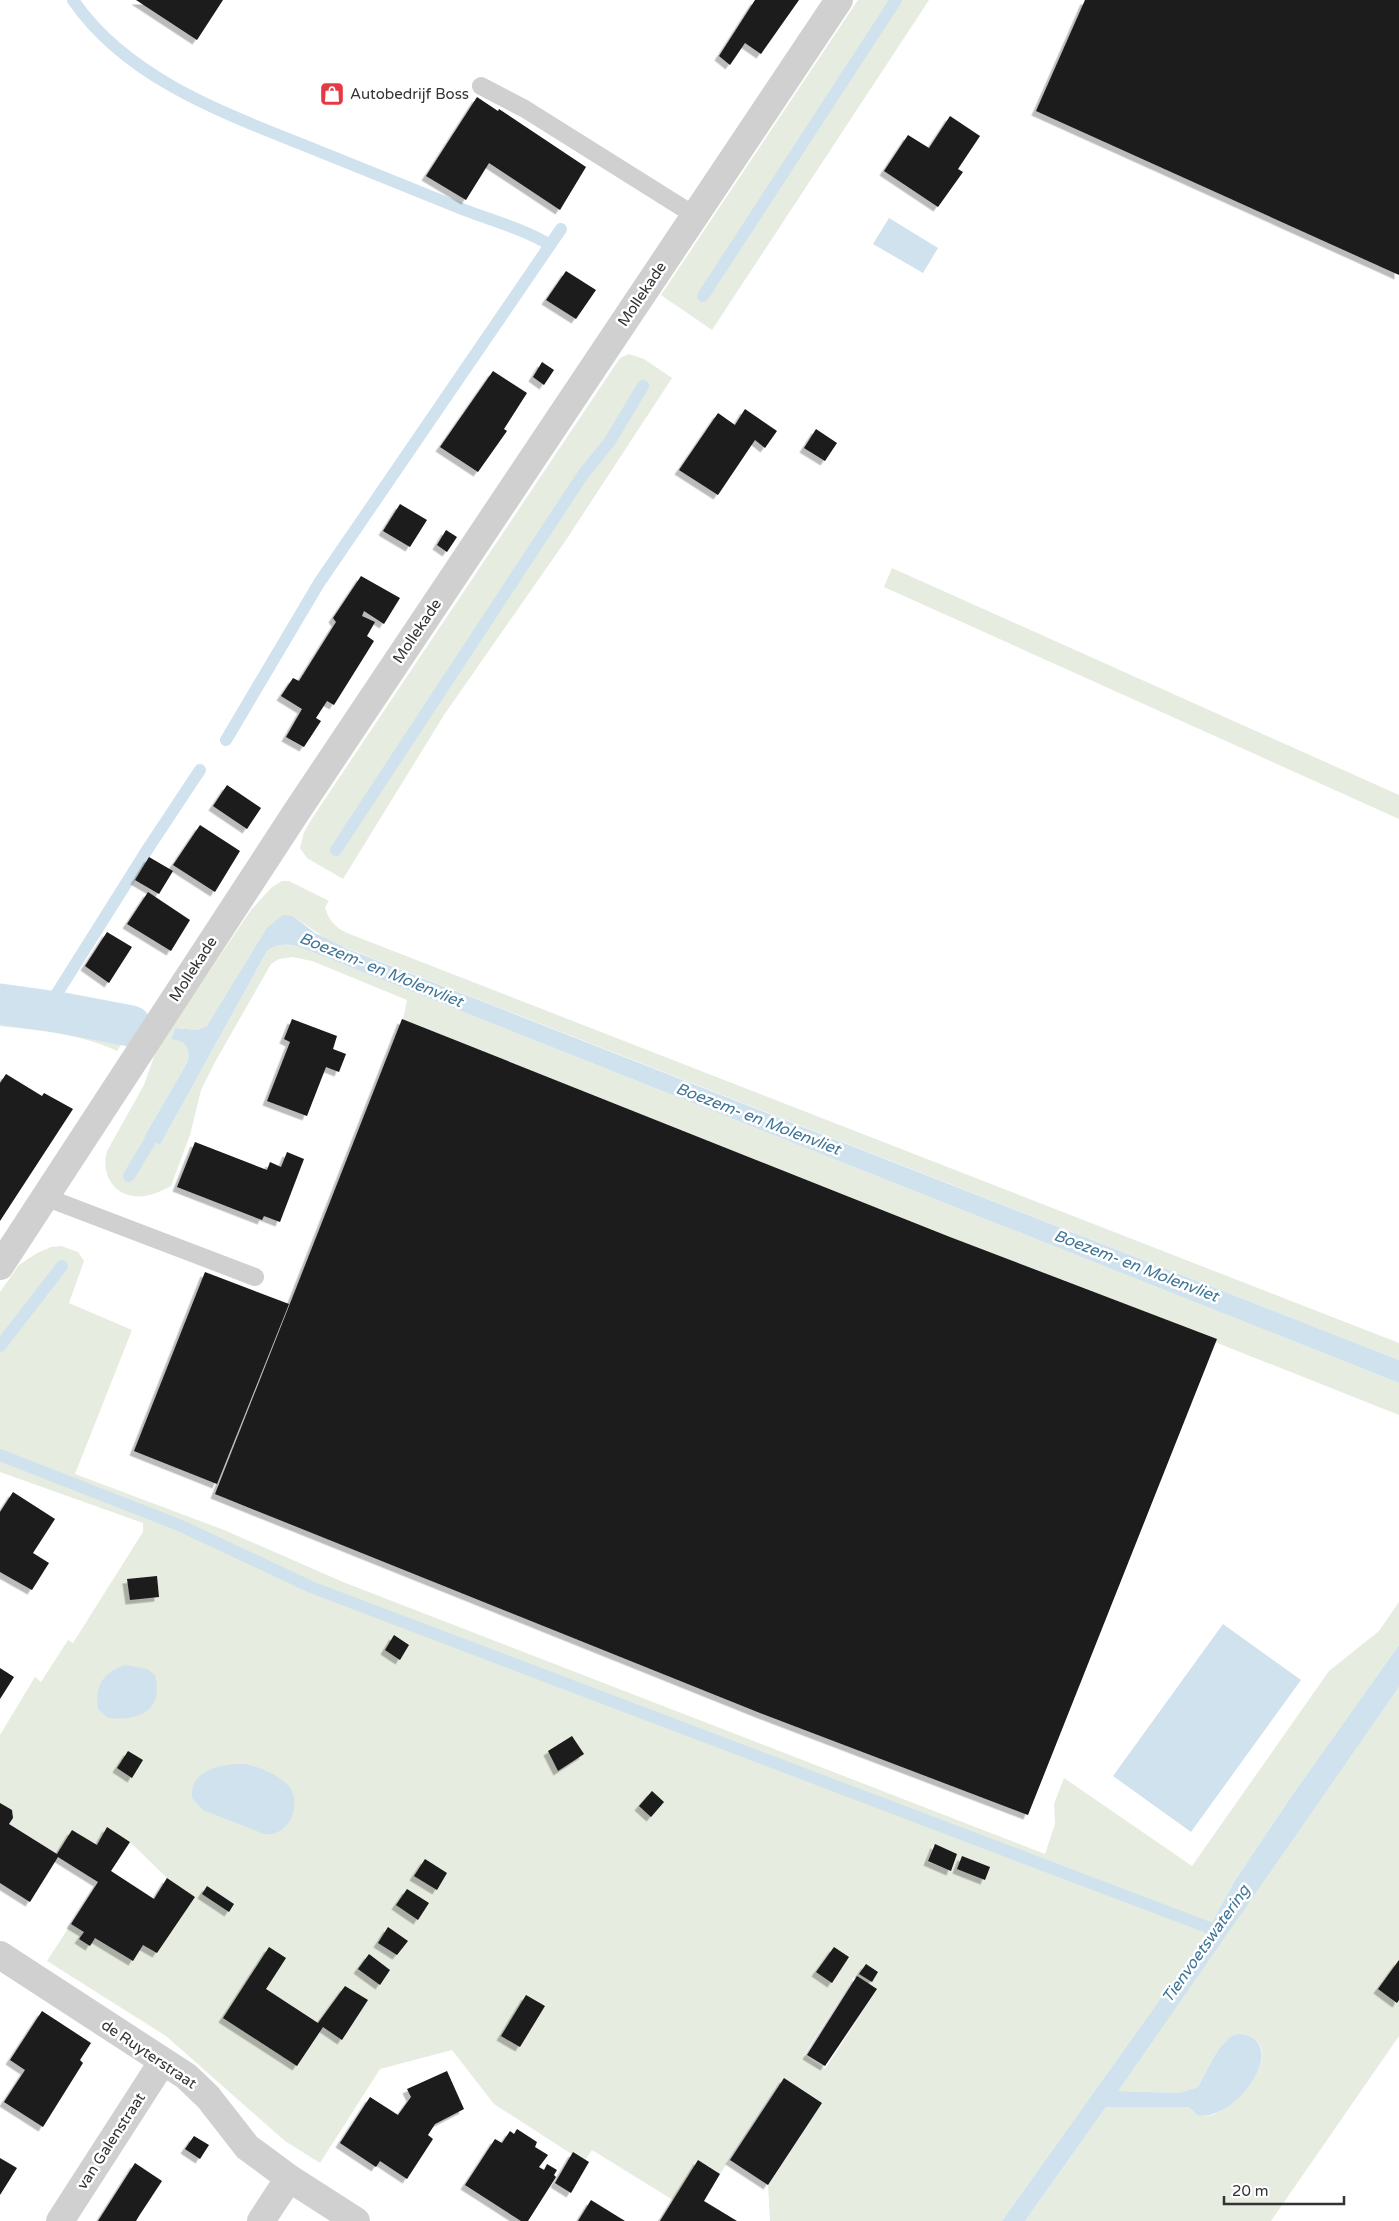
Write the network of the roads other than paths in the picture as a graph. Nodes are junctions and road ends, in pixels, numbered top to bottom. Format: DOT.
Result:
graph roads {
  1 [pos="839,0"];
  2 [pos="481,86"];
  3 [pos="694,215"];
  4 [pos="45,1197"];
  5 [pos="0,1266"];
  6 [pos="255,1277"];
  7 [pos="0,1955"];
  8 [pos="163,2061"];
  9 [pos="289,2178"];
  10 [pos="60,2221"];
  11 [pos="261,2221"];
  12 [pos="356,2221"];
  1 -- 3 [label="street, Mollekade"];
  2 -- 3 [label="lane"];
  3 -- 4 [label="street, Mollekade"];
  4 -- 5 [label="street, Mollekade"];
  4 -- 6 [label="lane"];
  7 -- 8 [label="street, de Ruyterstraat"];
  8 -- 9 [label="street, de Ruyterstraat"];
  8 -- 10 [label="street, van Galenstraat"];
  9 -- 11 [label="street"];
  9 -- 12 [label="street, de Ruyterstraat"];
}
